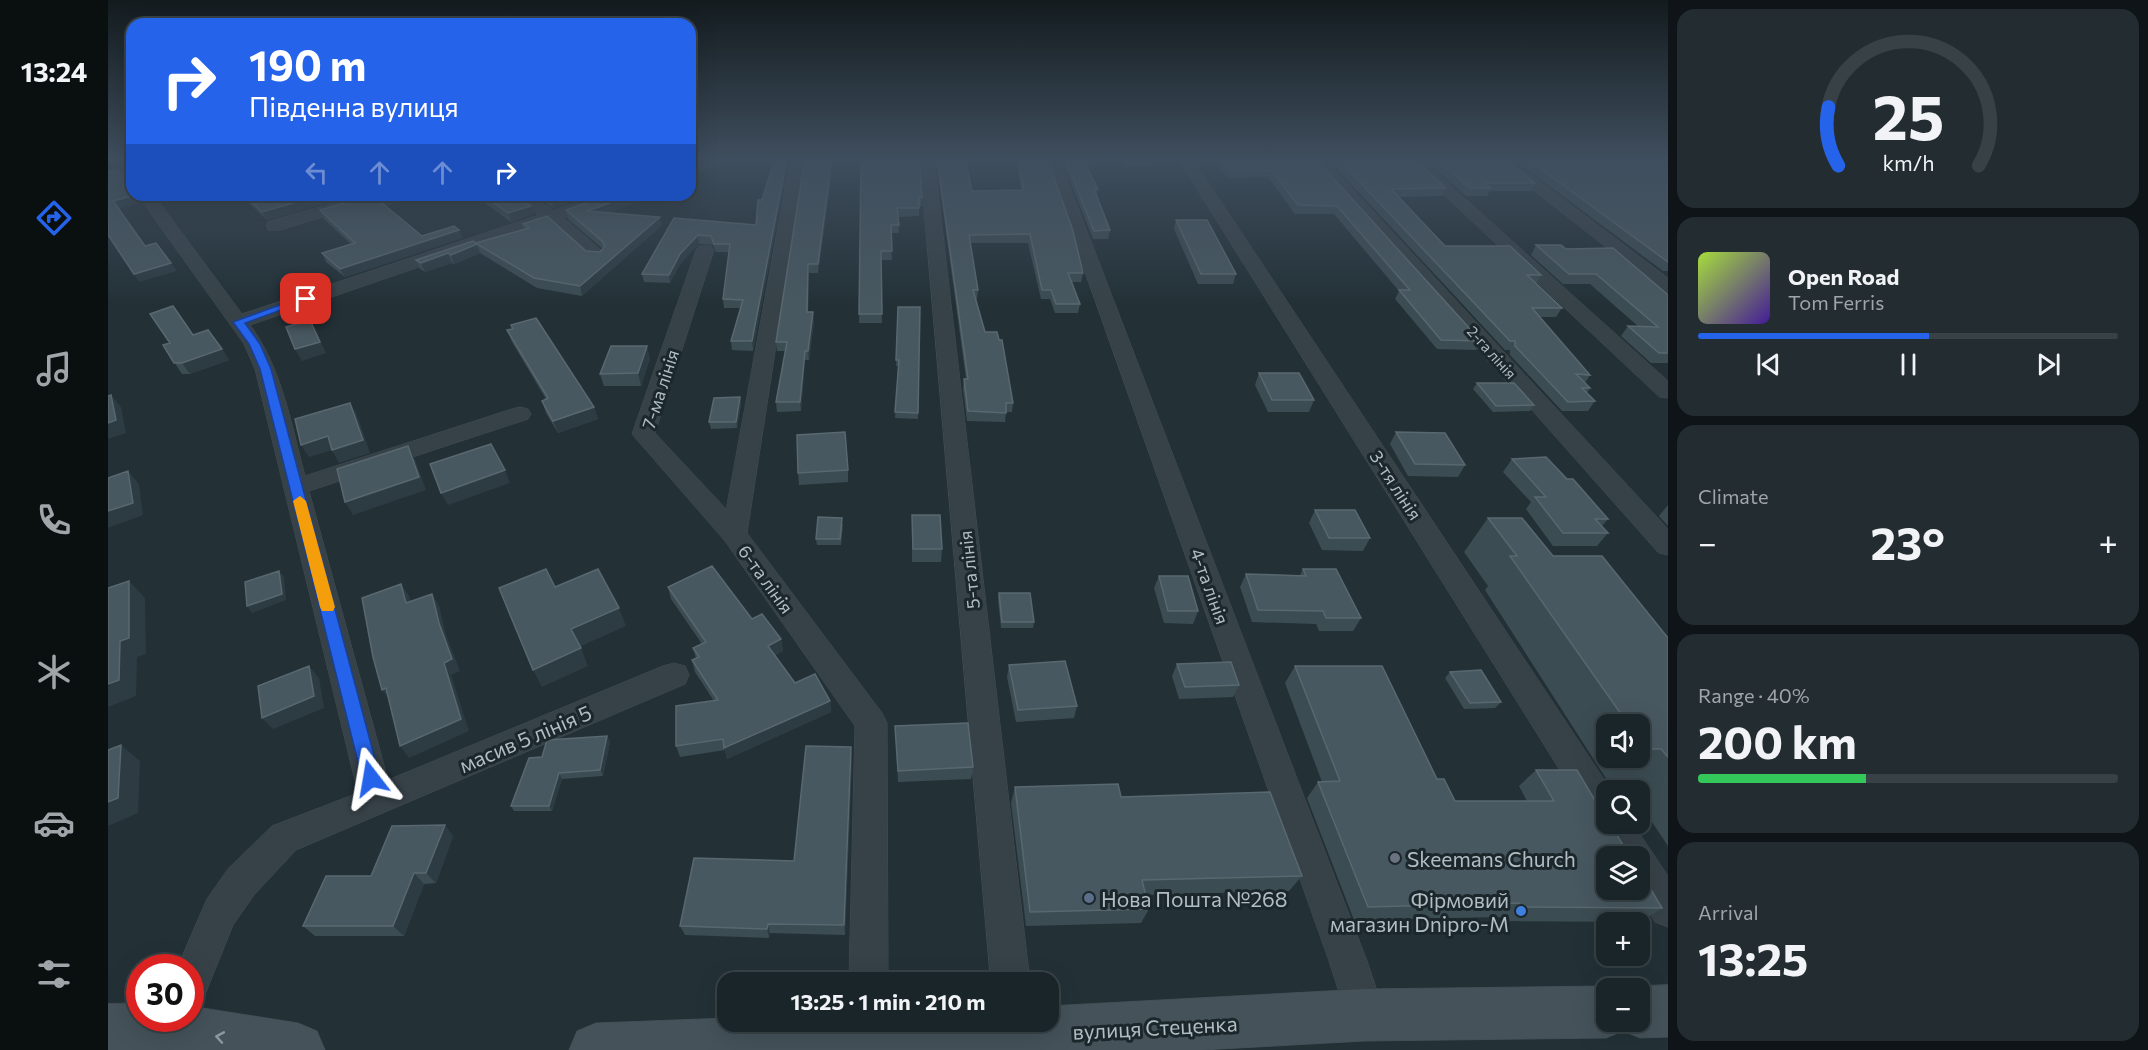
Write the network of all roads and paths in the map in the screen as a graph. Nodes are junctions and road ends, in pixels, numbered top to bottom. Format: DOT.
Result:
graph roads {
  1 [pos="155,207"];
  2 [pos="338,207"];
  3 [pos="537,207"];
  4 [pos="579,207"];
  5 [pos="790,207"];
  6 [pos="932,207"];
  7 [pos="1070,207"];
  8 [pos="1216,207"];
  9 [pos="1361,207"];
  10 [pos="1466,207"];
  11 [pos="1564,207"];
  12 [pos="552,216"];
  13 [pos="274,226"];
  14 [pos="705,250"];
  15 [pos="596,255"];
  16 [pos="1668,287"];
  17 [pos="239,322"];
  18 [pos="1668,392"];
  19 [pos="520,414"];
  20 [pos="296,487"];
  21 [pos="734,534"];
  22 [pos="1668,546"];
  23 [pos="674,675"];
  24 [pos="1596,797"];
  25 [pos="376,801"];
  26 [pos="1650,880"];
  27 [pos="1668,909"];
  28 [pos="203,954"];
  29 [pos="869,972"];
  30 [pos="1010,972"];
  31 [pos="1650,1011"];
  32 [pos="1668,1011"];
  33 [pos="1596,1012"];
  34 [pos="1365,1015"];
  35 [pos="204,1018"];
  36 [pos="126,1025"];
  37 [pos="1059,1026"];
  38 [pos="108,1030"];
  39 [pos="952,1032"];
  40 [pos="874,1037"];
  41 [pos="298,1050"];
  42 [pos="596,1050"];
  1 -- 17 [label="street"];
  2 -- 13 [label="street"];
  3 -- 12 [label="street"];
  4 -- 12 [label="street"];
  5 -- 21 [label="street, 6-та лінія"];
  6 -- 30 [label="street, 5-та лінія"];
  7 -- 34 [label="street, 4-та лінія"];
  8 -- 24 [label="street, 3-тя лінія"];
  9 -- 22 [label="street, 2-га лінія"];
  10 -- 18 [label="street"];
  11 -- 16 [label="street"];
  12 -- 15 [label="street"];
  12 -- 17 [label="street"];
  14 -- 21 [label="street, 7-ма лінія"];
  17 -- 20 [label="street"];
  19 -- 20 [label="street"];
  20 -- 25 [label="street"];
  21 -- 29 [label="street, 6-та лінія"];
  23 -- 25 [label="street, масив 5 лінія 5"];
  25 -- 28 [label="street, масив 5 лінія 5"];
  26 -- 27 [label="street"];
  31 -- 32 [label="main road"];
  33 -- 34 [label="main road, вулиця Стеценка"];
  34 -- 37 [label="main road, вулиця Стеценка"];
  41 -- 35 [label="main road, one-way"];
  36 -- 38 [label="main road"];
  39 -- 40 [label="main road, вулиця Стеценка"];
  40 -- 42 [label="main road, вулиця Стеценка"];
}
